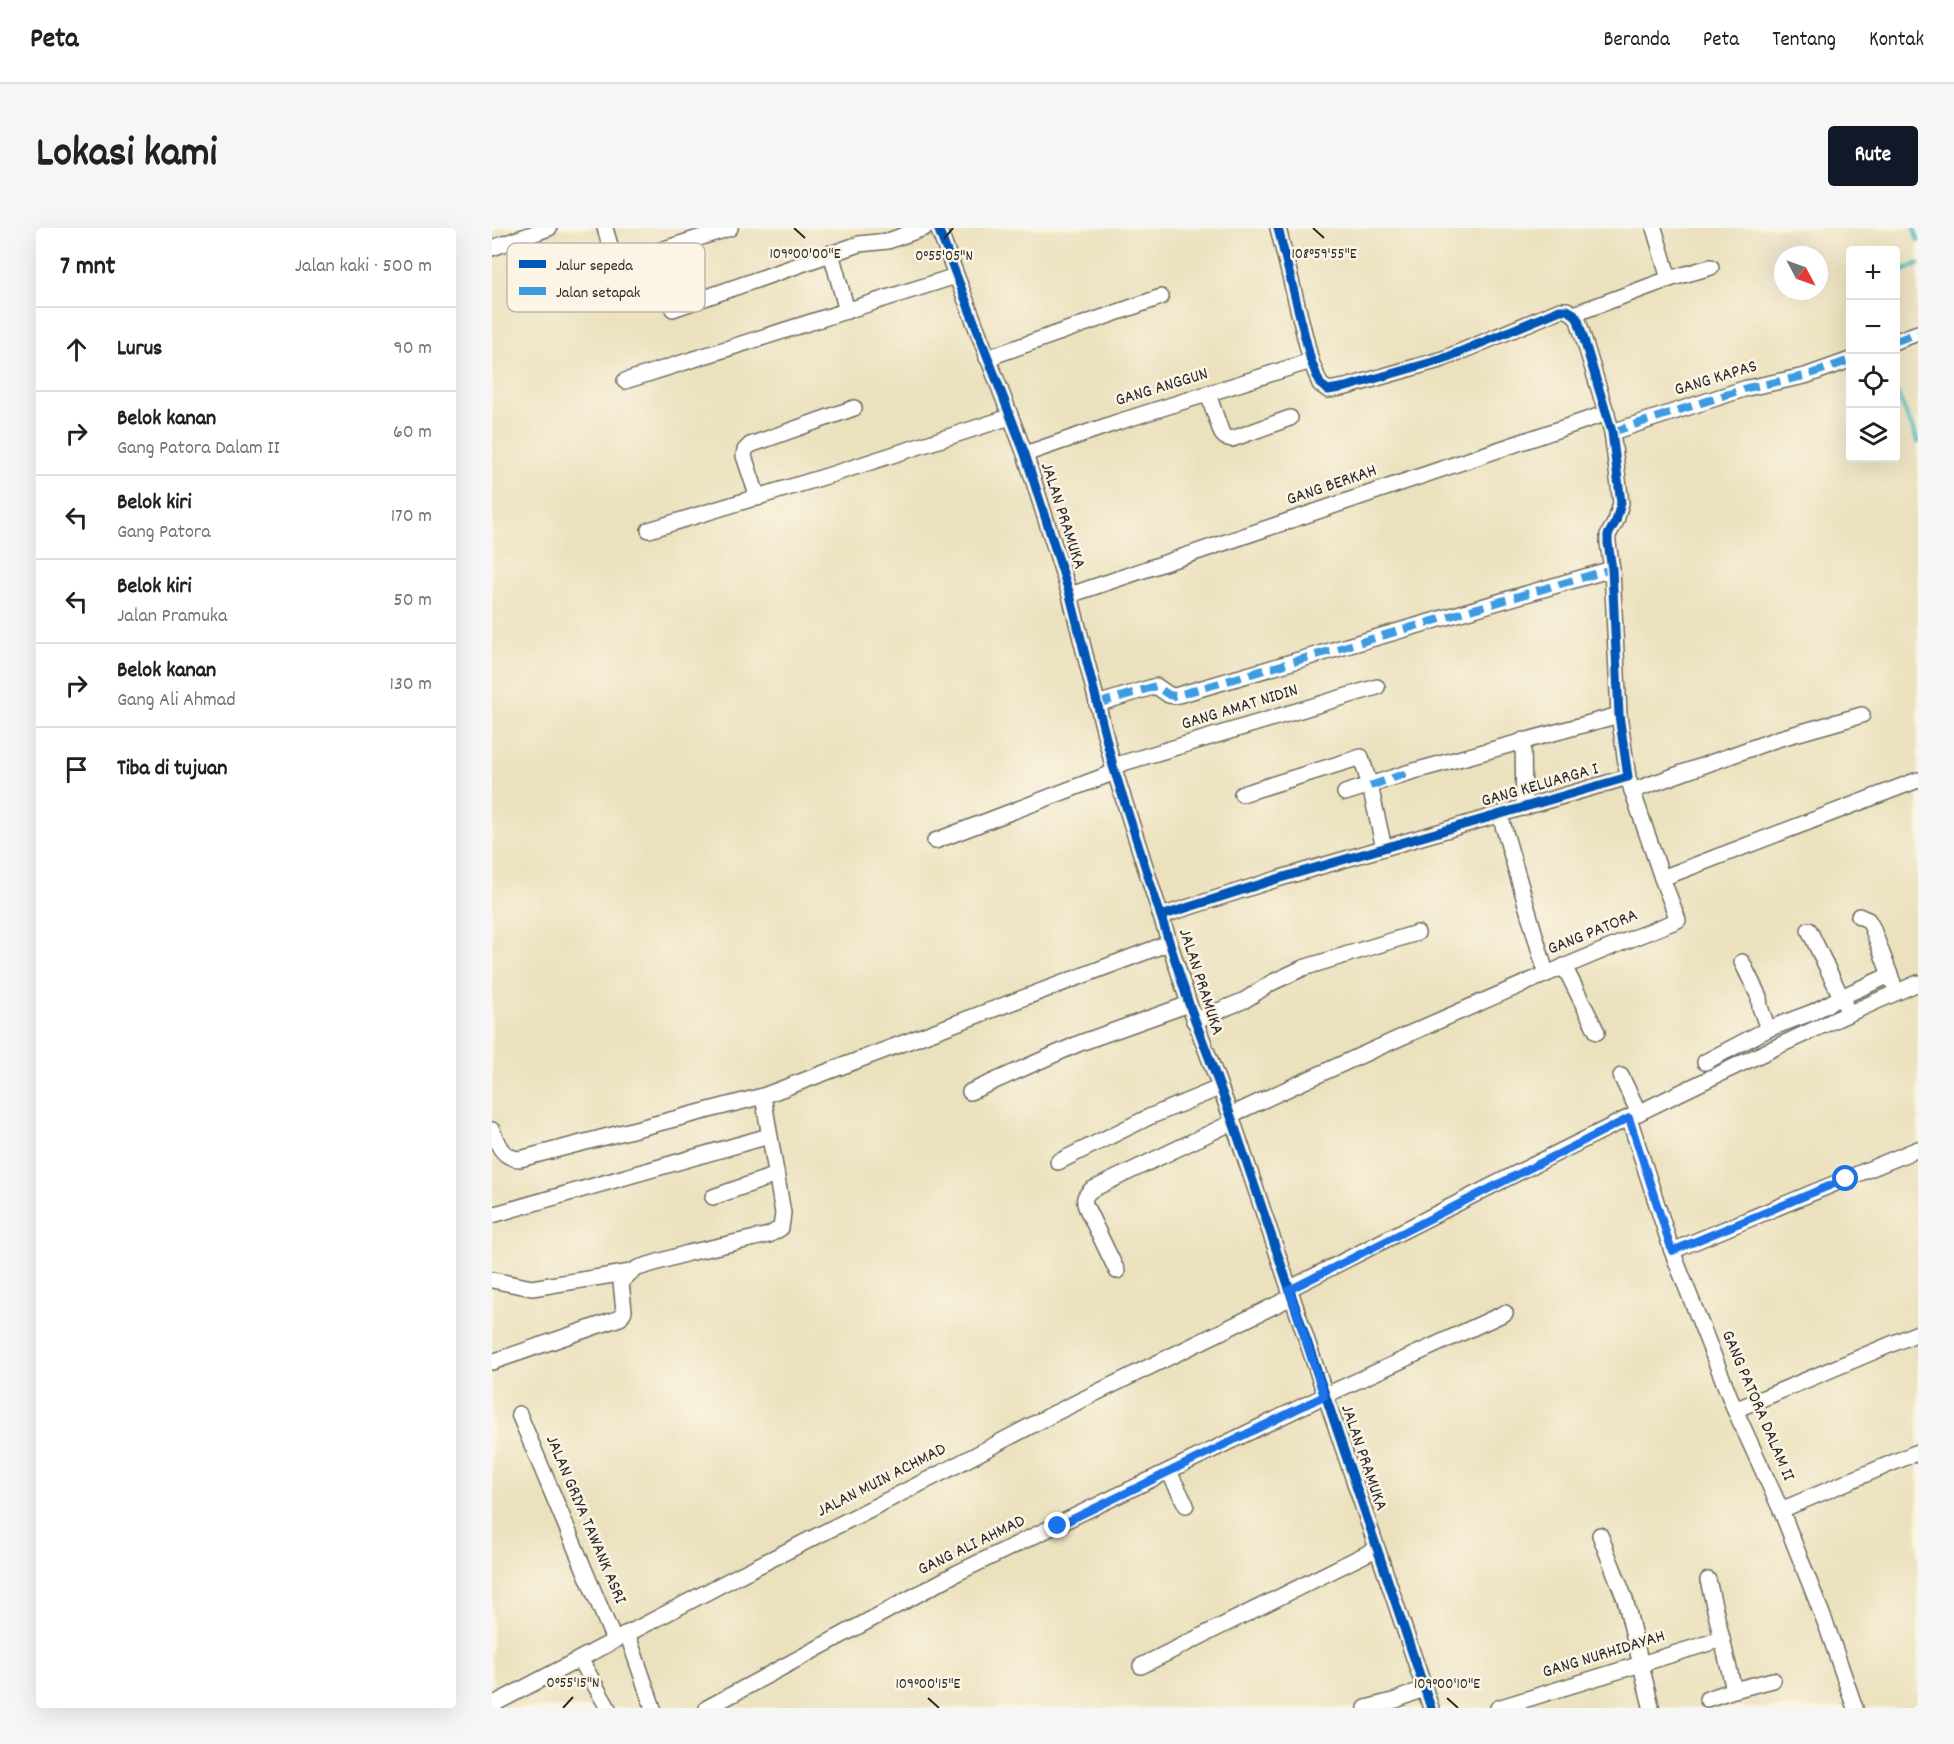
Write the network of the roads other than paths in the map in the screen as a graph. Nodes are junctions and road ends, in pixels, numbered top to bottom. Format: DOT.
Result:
graph roads {
  1 [pos="549,228"];
  2 [pos="605,228"];
  3 [pos="730,228"];
  4 [pos="924,228"];
  5 [pos="938,228"];
  6 [pos="1278,228"];
  7 [pos="1654,228"];
  8 [pos="609,243"];
  9 [pos="681,243"];
  10 [pos="492,248"];
  11 [pos="831,253"];
  12 [pos="1711,267"];
  13 [pos="956,276"];
  14 [pos="1669,279"];
  15 [pos="1161,297"];
  16 [pos="705,298"];
  17 [pos="847,311"];
  18 [pos="1574,314"];
  19 [pos="1918,333"];
  20 [pos="1900,340"];
  21 [pos="987,358"];
  22 [pos="1311,361"];
  23 [pos="1846,362"];
  24 [pos="625,381"];
  25 [pos="1208,394"];
  26 [pos="854,408"];
  27 [pos="1607,413"];
  28 [pos="1010,417"];
  29 [pos="1290,418"];
  30 [pos="1612,432"];
  31 [pos="1025,454"];
  32 [pos="758,498"];
  33 [pos="649,530"];
  34 [pos="1612,569"];
  35 [pos="1070,595"];
  36 [pos="1377,687"];
  37 [pos="1097,704"];
  38 [pos="1620,715"];
  39 [pos="1862,715"];
  40 [pos="1523,740"];
  41 [pos="1114,769"];
  42 [pos="1918,780"];
  43 [pos="1630,784"];
  44 [pos="1370,786"];
  45 [pos="1345,793"];
  46 [pos="1242,794"];
  47 [pos="1524,808"];
  48 [pos="1500,815"];
  49 [pos="935,841"];
  50 [pos="1384,848"];
  51 [pos="1662,878"];
  52 [pos="1161,916"];
  53 [pos="1859,916"];
  54 [pos="1809,930"];
  55 [pos="1417,933"];
  56 [pos="1169,943"];
  57 [pos="1742,962"];
  58 [pos="1564,966"];
  59 [pos="1546,973"];
  60 [pos="1890,975"];
  61 [pos="1918,983"];
  62 [pos="1896,992"];
  63 [pos="1841,997"];
  64 [pos="1189,1004"];
  65 [pos="1849,1013"];
  66 [pos="1194,1021"];
  67 [pos="1773,1027"];
  68 [pos="1597,1032"];
  69 [pos="1746,1042"];
  70 [pos="1786,1043"];
  71 [pos="1754,1058"];
  72 [pos="1705,1062"];
  73 [pos="1621,1076"];
  74 [pos="1219,1088"];
  75 [pos="970,1092"];
  76 [pos="763,1096"];
  77 [pos="1634,1116"];
  78 [pos="1232,1118"];
  79 [pos="492,1130"];
  80 [pos="769,1136"];
  81 [pos="1918,1149"];
  82 [pos="1058,1162"];
  83 [pos="776,1175"];
  84 [pos="713,1197"];
  85 [pos="492,1215"];
  86 [pos="1672,1251"];
  87 [pos="1117,1271"];
  88 [pos="631,1272"];
  89 [pos="492,1280"];
  90 [pos="1290,1293"];
  91 [pos="1505,1313"];
  92 [pos="1918,1333"];
  93 [pos="492,1362"];
  94 [pos="1324,1396"];
  95 [pos="1735,1410"];
  96 [pos="519,1414"];
  97 [pos="1918,1452"];
  98 [pos="1169,1472"];
  99 [pos="1186,1505"];
  100 [pos="1781,1510"];
  101 [pos="1600,1535"];
  102 [pos="1376,1549"];
  103 [pos="1708,1580"];
  104 [pos="621,1637"];
  105 [pos="1722,1639"];
  106 [pos="580,1659"];
  107 [pos="1641,1663"];
  108 [pos="1141,1666"];
  109 [pos="1773,1680"];
  110 [pos="1425,1688"];
  111 [pos="1734,1690"];
  112 [pos="1707,1699"];
  113 [pos="492,1705"];
  114 [pos="1651,1706"];
  115 [pos="608,1708"];
  116 [pos="653,1708"];
  117 [pos="707,1708"];
  118 [pos="1366,1708"];
  119 [pos="1431,1708"];
  120 [pos="1498,1708"];
  121 [pos="1855,1708"];
  1 -- 10 [label="street"];
  2 -- 8 [label="street"];
  3 -- 9 [label="street"];
  4 -- 11 [label="street"];
  5 -- 13 [label="street, JALAN PRAMUKA"];
  6 -- 22 [label="street"];
  7 -- 14 [label="street"];
  11 -- 16 [label="street"];
  11 -- 17 [label="street"];
  12 -- 14 [label="street"];
  13 -- 17 [label="street"];
  13 -- 21 [label="street, JALAN PRAMUKA"];
  14 -- 18 [label="street"];
  15 -- 21 [label="street"];
  17 -- 24 [label="street"];
  18 -- 22 [label="street"];
  18 -- 27 [label="street"];
  19 -- 20 [label="street"];
  21 -- 28 [label="street, JALAN PRAMUKA"];
  22 -- 25 [label="street, GANG ANGGUN"];
  23 -- 30 [label="street, GANG KAPAS"];
  25 -- 29 [label="street"];
  25 -- 31 [label="street, GANG ANGGUN"];
  26 -- 32 [label="street"];
  27 -- 30 [label="street"];
  27 -- 35 [label="street, GANG BERKAH"];
  28 -- 31 [label="street, JALAN PRAMUKA"];
  28 -- 32 [label="street"];
  30 -- 34 [label="street"];
  31 -- 35 [label="street, JALAN PRAMUKA"];
  32 -- 33 [label="street"];
  34 -- 37 [label="street"];
  34 -- 38 [label="street"];
  35 -- 37 [label="street, JALAN PRAMUKA"];
  36 -- 41 [label="street, GANG AMAT NIDIN"];
  37 -- 41 [label="street, JALAN PRAMUKA"];
  38 -- 40 [label="street"];
  38 -- 43 [label="street"];
  39 -- 43 [label="street, GANG KELUARGA I"];
  40 -- 44 [label="street"];
  40 -- 47 [label="street"];
  41 -- 49 [label="street, GANG AMAT NIDIN"];
  41 -- 52 [label="street, JALAN PRAMUKA"];
  42 -- 51 [label="street"];
  43 -- 47 [label="street, GANG KELUARGA I"];
  43 -- 51 [label="street"];
  44 -- 45 [label="street"];
  44 -- 46 [label="street"];
  44 -- 50 [label="street"];
  47 -- 48 [label="street, GANG KELUARGA I"];
  48 -- 50 [label="street, GANG KELUARGA I"];
  48 -- 59 [label="street"];
  50 -- 52 [label="street, GANG KELUARGA I"];
  51 -- 58 [label="street, GANG PATORA"];
  52 -- 56 [label="street, JALAN PRAMUKA"];
  53 -- 60 [label="street"];
  54 -- 63 [label="street"];
  55 -- 66 [label="street"];
  56 -- 64 [label="street, JALAN PRAMUKA"];
  56 -- 76 [label="street"];
  57 -- 67 [label="street"];
  58 -- 59 [label="street, GANG PATORA"];
  58 -- 68 [label="street"];
  59 -- 78 [label="street, GANG PATORA"];
  60 -- 62 [label="street"];
  60 -- 63 [label="street"];
  61 -- 62 [label="street"];
  62 -- 65 [label="street"];
  63 -- 65 [label="street"];
  63 -- 67 [label="street"];
  64 -- 66 [label="street, JALAN PRAMUKA"];
  64 -- 75 [label="street"];
  65 -- 70 [label="street"];
  66 -- 74 [label="street, JALAN PRAMUKA"];
  67 -- 69 [label="street"];
  67 -- 70 [label="street"];
  69 -- 71 [label="street"];
  69 -- 72 [label="street"];
  70 -- 71 [label="street"];
  71 -- 77 [label="street"];
  73 -- 77 [label="street, GANG PATORA DALAM II"];
  74 -- 78 [label="street, JALAN PRAMUKA"];
  74 -- 82 [label="street"];
  76 -- 79 [label="street"];
  76 -- 80 [label="street"];
  77 -- 86 [label="street, GANG PATORA DALAM II"];
  77 -- 90 [label="street"];
  78 -- 87 [label="street, GANG PATORA"];
  78 -- 90 [label="street, JALAN PRAMUKA"];
  80 -- 83 [label="street"];
  80 -- 85 [label="street"];
  81 -- 86 [label="street"];
  83 -- 84 [label="street"];
  83 -- 88 [label="street"];
  86 -- 95 [label="street, GANG PATORA DALAM II"];
  88 -- 89 [label="street"];
  88 -- 93 [label="street"];
  90 -- 94 [label="street, JALAN PRAMUKA"];
  90 -- 104 [label="street, JALAN MUIN ACHMAD"];
  91 -- 94 [label="street, GANG ALI AHMAD"];
  92 -- 95 [label="street"];
  94 -- 98 [label="street, GANG ALI AHMAD"];
  94 -- 102 [label="street, JALAN PRAMUKA"];
  95 -- 100 [label="street, GANG PATORA DALAM II"];
  96 -- 104 [label="street, JALAN GRIYA TAWANK ASRI"];
  97 -- 100 [label="street"];
  98 -- 99 [label="street"];
  98 -- 117 [label="street, GANG ALI AHMAD"];
  100 -- 121 [label="street, GANG PATORA DALAM II"];
  101 -- 107 [label="street"];
  102 -- 108 [label="street"];
  102 -- 110 [label="street, JALAN PRAMUKA"];
  103 -- 105 [label="street"];
  104 -- 106 [label="street, JALAN MUIN ACHMAD"];
  104 -- 116 [label="street, JALAN GRIYA TAWANK ASRI"];
  105 -- 107 [label="street, GANG NURHIDAYAH"];
  105 -- 111 [label="street"];
  106 -- 113 [label="street, JALAN MUIN ACHMAD"];
  106 -- 115 [label="street"];
  107 -- 114 [label="street"];
  107 -- 120 [label="street, GANG NURHIDAYAH"];
  109 -- 111 [label="street"];
  110 -- 118 [label="street"];
  110 -- 119 [label="street, JALAN PRAMUKA"];
  111 -- 112 [label="street"];
}
